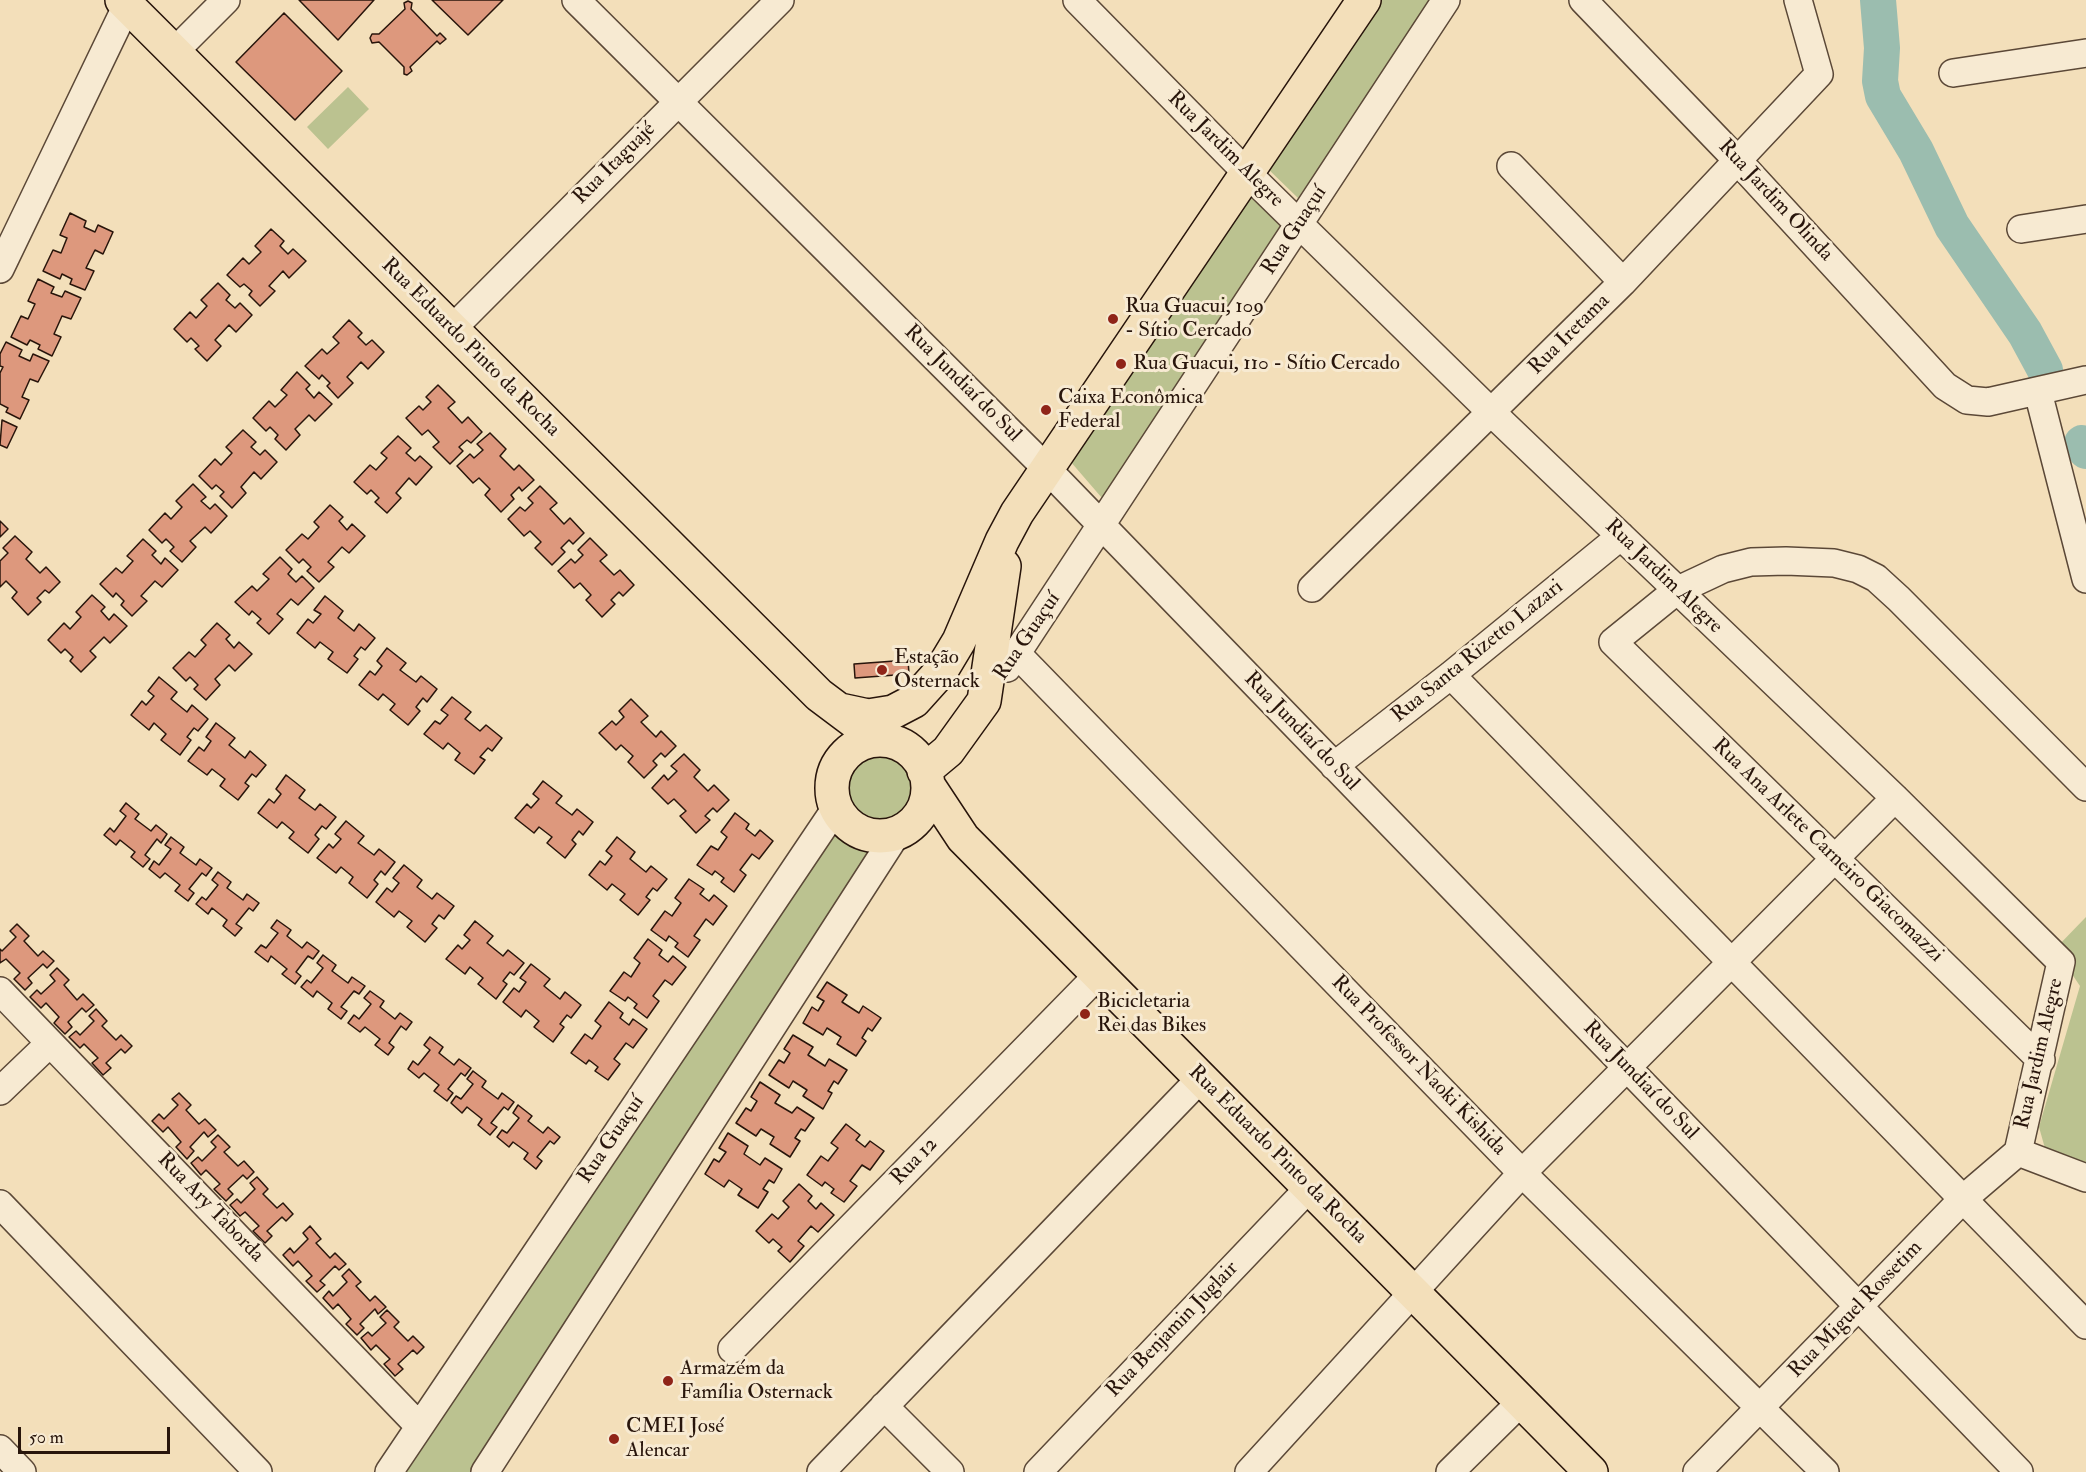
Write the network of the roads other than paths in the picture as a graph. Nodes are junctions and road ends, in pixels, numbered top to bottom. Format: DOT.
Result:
graph roads {
  1 [pos="226,0"];
  2 [pos="576,0"];
  3 [pos="780,0"];
  4 [pos="1077,0"];
  5 [pos="1364,0"];
  6 [pos="1446,0"];
  7 [pos="1583,0"];
  8 [pos="1798,0"];
  9 [pos="124,3"];
  10 [pos="174,52"];
  11 [pos="2086,53"];
  12 [pos="1953,73"];
  13 [pos="677,101"];
  14 [pos="1738,161"];
  15 [pos="1511,166"];
  16 [pos="1247,173"];
  17 [pos="2086,219"];
  18 [pos="1299,224"];
  19 [pos="2021,230"];
  20 [pos="0,269"];
  21 [pos="1623,282"];
  22 [pos="452,329"];
  23 [pos="2079,388"];
  24 [pos="2038,392"];
  25 [pos="1491,412"];
  26 [pos="1047,469"];
  27 [pos="1010,526"];
  28 [pos="1101,527"];
  29 [pos="1621,536"];
  30 [pos="2086,579"];
  31 [pos="1312,588"];
  32 [pos="1676,591"];
  33 [pos="958,641"];
  34 [pos="1017,654"];
  35 [pos="1450,675"];
  36 [pos="826,701"];
  37 [pos="984,701"];
  38 [pos="903,708"];
  39 [pos="886,741"];
  40 [pos="838,764"];
  41 [pos="1334,766"];
  42 [pos="926,778"];
  43 [pos="2086,787"];
  44 [pos="1895,798"];
  45 [pos="836,808"];
  46 [pos="902,831"];
  47 [pos="963,838"];
  48 [pos="1834,856"];
  49 [pos="1731,962"];
  50 [pos="1098,975"];
  51 [pos="0,991"];
  52 [pos="50,1043"];
  53 [pos="2041,1060"];
  54 [pos="1627,1067"];
  55 [pos="1201,1078"];
  56 [pos="0,1091"];
  57 [pos="2018,1152"];
  58 [pos="1522,1173"];
  59 [pos="2086,1178"];
  60 [pos="1309,1188"];
  61 [pos="1963,1199"];
  62 [pos="0,1204"];
  63 [pos="1414,1293"];
  64 [pos="1861,1307"];
  65 [pos="2086,1325"];
  66 [pos="732,1349"];
  67 [pos="1521,1402"];
  68 [pos="884,1406"];
  69 [pos="1761,1407"];
  70 [pos="419,1426"];
  71 [pos="0,1449"];
  72 [pos="22,1472"];
  73 [pos="258,1472"];
  74 [pos="388,1472"];
  75 [pos="484,1472"];
  76 [pos="821,1472"];
  77 [pos="950,1472"];
  78 [pos="1038,1472"];
  79 [pos="1249,1472"];
  80 [pos="1450,1472"];
  81 [pos="1591,1472"];
  82 [pos="1697,1472"];
  83 [pos="1825,1472"];
  84 [pos="2019,1472"];
  1 -- 10 [label="street"];
  2 -- 13 [label="street, Rua Jundiaí do Sul"];
  3 -- 13 [label="street, Rua Itaguajé"];
  4 -- 16 [label="street, Rua Jardim Alegre"];
  5 -- 16 [label="main road, Rua Guaçuí"];
  6 -- 18 [label="street, Rua Guaçuí"];
  7 -- 14 [label="street, Rua Jardim Olinda"];
  8 -- 14 [label="street, Rua Iretama"];
  9 -- 10 [label="main road, Rua Eduardo Pinto da Rocha"];
  9 -- 20 [label="street"];
  10 -- 22 [label="main road, Rua Eduardo Pinto da Rocha"];
  11 -- 12 [label="street"];
  13 -- 22 [label="street, Rua Itaguajé"];
  13 -- 26 [label="street, Rua Jundiaí do Sul"];
  14 -- 21 [label="street, Rua Iretama"];
  14 -- 24 [label="street, Rua Jardim Olinda"];
  15 -- 21 [label="street"];
  16 -- 18 [label="street, Rua Jardim Alegre"];
  16 -- 26 [label="main road, Rua Guaçuí"];
  17 -- 19 [label="street"];
  18 -- 25 [label="street, Rua Jardim Alegre"];
  18 -- 28 [label="street, Rua Guaçuí"];
  21 -- 25 [label="street, Rua Iretama"];
  22 -- 36 [label="main road, Rua Eduardo Pinto da Rocha"];
  23 -- 24 [label="street"];
  24 -- 30 [label="street"];
  25 -- 29 [label="street, Rua Jardim Alegre"];
  25 -- 31 [label="street, Rua Iretama"];
  26 -- 27 [label="main road, Rua Guaçuí"];
  26 -- 28 [label="street, Rua Jundiaí do Sul"];
  27 -- 33 [label="main road, Rua Guaçuí"];
  27 -- 37 [label="main road, Rua Guaçuí"];
  28 -- 34 [label="street, Rua Guaçuí"];
  28 -- 41 [label="street, Rua Jundiaí do Sul"];
  29 -- 32 [label="street, Rua Jardim Alegre"];
  29 -- 35 [label="street, Rua Santa Rizetto Lazari"];
  32 -- 43 [label="street"];
  32 -- 44 [label="street, Rua Jardim Alegre"];
  32 -- 48 [label="street, Rua Ana Arlete Carneiro Giacomazzi"];
  33 -- 37 [label="main road"];
  33 -- 38 [label="main road, Rua Guaçuí"];
  34 -- 37 [label="street, Rua Guaçuí"];
  34 -- 58 [label="street, Rua Professor Naoki Kishida"];
  35 -- 41 [label="street, Rua Santa Rizetto Lazari"];
  35 -- 49 [label="street"];
  36 -- 38 [label="main road, Rua Eduardo Pinto da Rocha"];
  36 -- 39 [label="main road, Rua Eduardo Pinto da Rocha"];
  36 -- 40 [label="main road, Rua Eduardo Pinto da Rocha"];
  37 -- 42 [label="main road, Rua Guaçuí"];
  38 -- 39 [label="main road"];
  39 -- 40 [label="main road"];
  39 -- 42 [label="main road"];
  40 -- 45 [label="main road"];
  41 -- 54 [label="street, Rua Jundiaí do Sul"];
  42 -- 46 [label="main road"];
  42 -- 47 [label="main road, Rua Eduardo Pinto da Rocha"];
  44 -- 48 [label="street"];
  44 -- 53 [label="street, Rua Jardim Alegre"];
  45 -- 46 [label="main road"];
  45 -- 70 [label="street, Rua Guaçuí"];
  46 -- 47 [label="main road"];
  46 -- 75 [label="street"];
  47 -- 50 [label="main road, Rua Eduardo Pinto da Rocha"];
  48 -- 49 [label="street"];
  48 -- 53 [label="street, Rua Ana Arlete Carneiro Giacomazzi"];
  49 -- 54 [label="street"];
  49 -- 61 [label="street"];
  50 -- 55 [label="main road, Rua Eduardo Pinto da Rocha"];
  50 -- 66 [label="street, Rua 12"];
  51 -- 52 [label="street, Rua Ary Taborda"];
  52 -- 56 [label="street"];
  52 -- 70 [label="street, Rua Ary Taborda"];
  53 -- 57 [label="street, Rua Jardim Alegre"];
  54 -- 58 [label="street"];
  54 -- 64 [label="street, Rua Jundiaí do Sul"];
  55 -- 60 [label="main road, Rua Eduardo Pinto da Rocha"];
  55 -- 68 [label="street"];
  57 -- 59 [label="street, Rua Jardim Alegre"];
  57 -- 61 [label="street, Rua Miguel Rossetim"];
  58 -- 63 [label="street"];
  58 -- 69 [label="street, Rua Professor Naoki Kishida"];
  60 -- 63 [label="main road, Rua Eduardo Pinto da Rocha"];
  60 -- 78 [label="street, Rua Benjamin Juglair"];
  61 -- 64 [label="street, Rua Miguel Rossetim"];
  61 -- 65 [label="street"];
  62 -- 73 [label="street"];
  63 -- 67 [label="main road, Rua Eduardo Pinto da Rocha"];
  63 -- 79 [label="street"];
  64 -- 69 [label="street, Rua Miguel Rossetim"];
  64 -- 84 [label="street, Rua Jundiaí do Sul"];
  67 -- 80 [label="street"];
  67 -- 81 [label="main road, Rua Eduardo Pinto da Rocha"];
  68 -- 76 [label="street"];
  68 -- 77 [label="street"];
  69 -- 82 [label="street, Rua Miguel Rossetim"];
  69 -- 83 [label="street, Rua Professor Naoki Kishida"];
  70 -- 74 [label="street, Rua Guaçuí"];
  71 -- 72 [label="street"];
}
